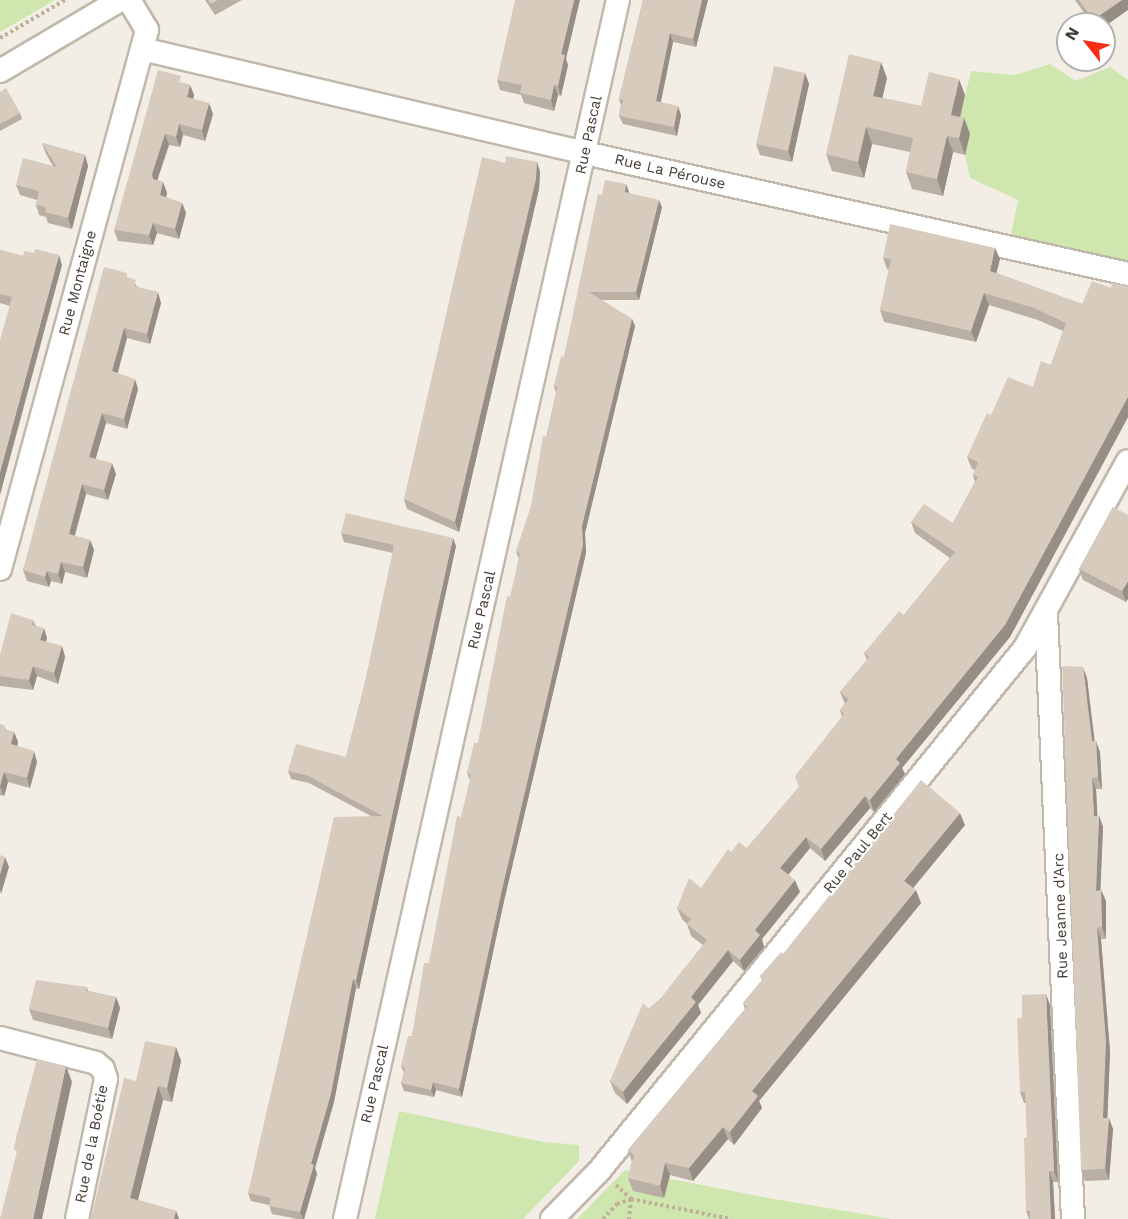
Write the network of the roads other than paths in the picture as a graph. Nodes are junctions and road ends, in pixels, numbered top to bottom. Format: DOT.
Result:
graph roads {
  1 [pos="120,0"];
  2 [pos="129,0"];
  3 [pos="618,0"];
  4 [pos="142,49"];
  5 [pos="0,71"];
  6 [pos="585,153"];
  7 [pos="1128,274"];
  8 [pos="1128,461"];
  9 [pos="0,569"];
  10 [pos="1046,613"];
  11 [pos="0,1038"];
  12 [pos="77,1219"];
  13 [pos="345,1219"];
  14 [pos="552,1219"];
  15 [pos="1073,1219"];
  1 -- 5 [label="street"];
  2 -- 4 [label="street, Rue Montaigne"];
  3 -- 6 [label="street, Rue Pascal"];
  4 -- 6 [label="street, Rue La Pérouse"];
  4 -- 9 [label="street, Rue Montaigne"];
  6 -- 7 [label="street, Rue La Pérouse"];
  6 -- 13 [label="street, Rue Pascal"];
  8 -- 10 [label="street, Rue Paul Bert"];
  10 -- 14 [label="street, Rue Paul Bert"];
  10 -- 15 [label="street, Rue Jeanne d'Arc"];
  11 -- 12 [label="street, Rue de la Boétie"];
}
